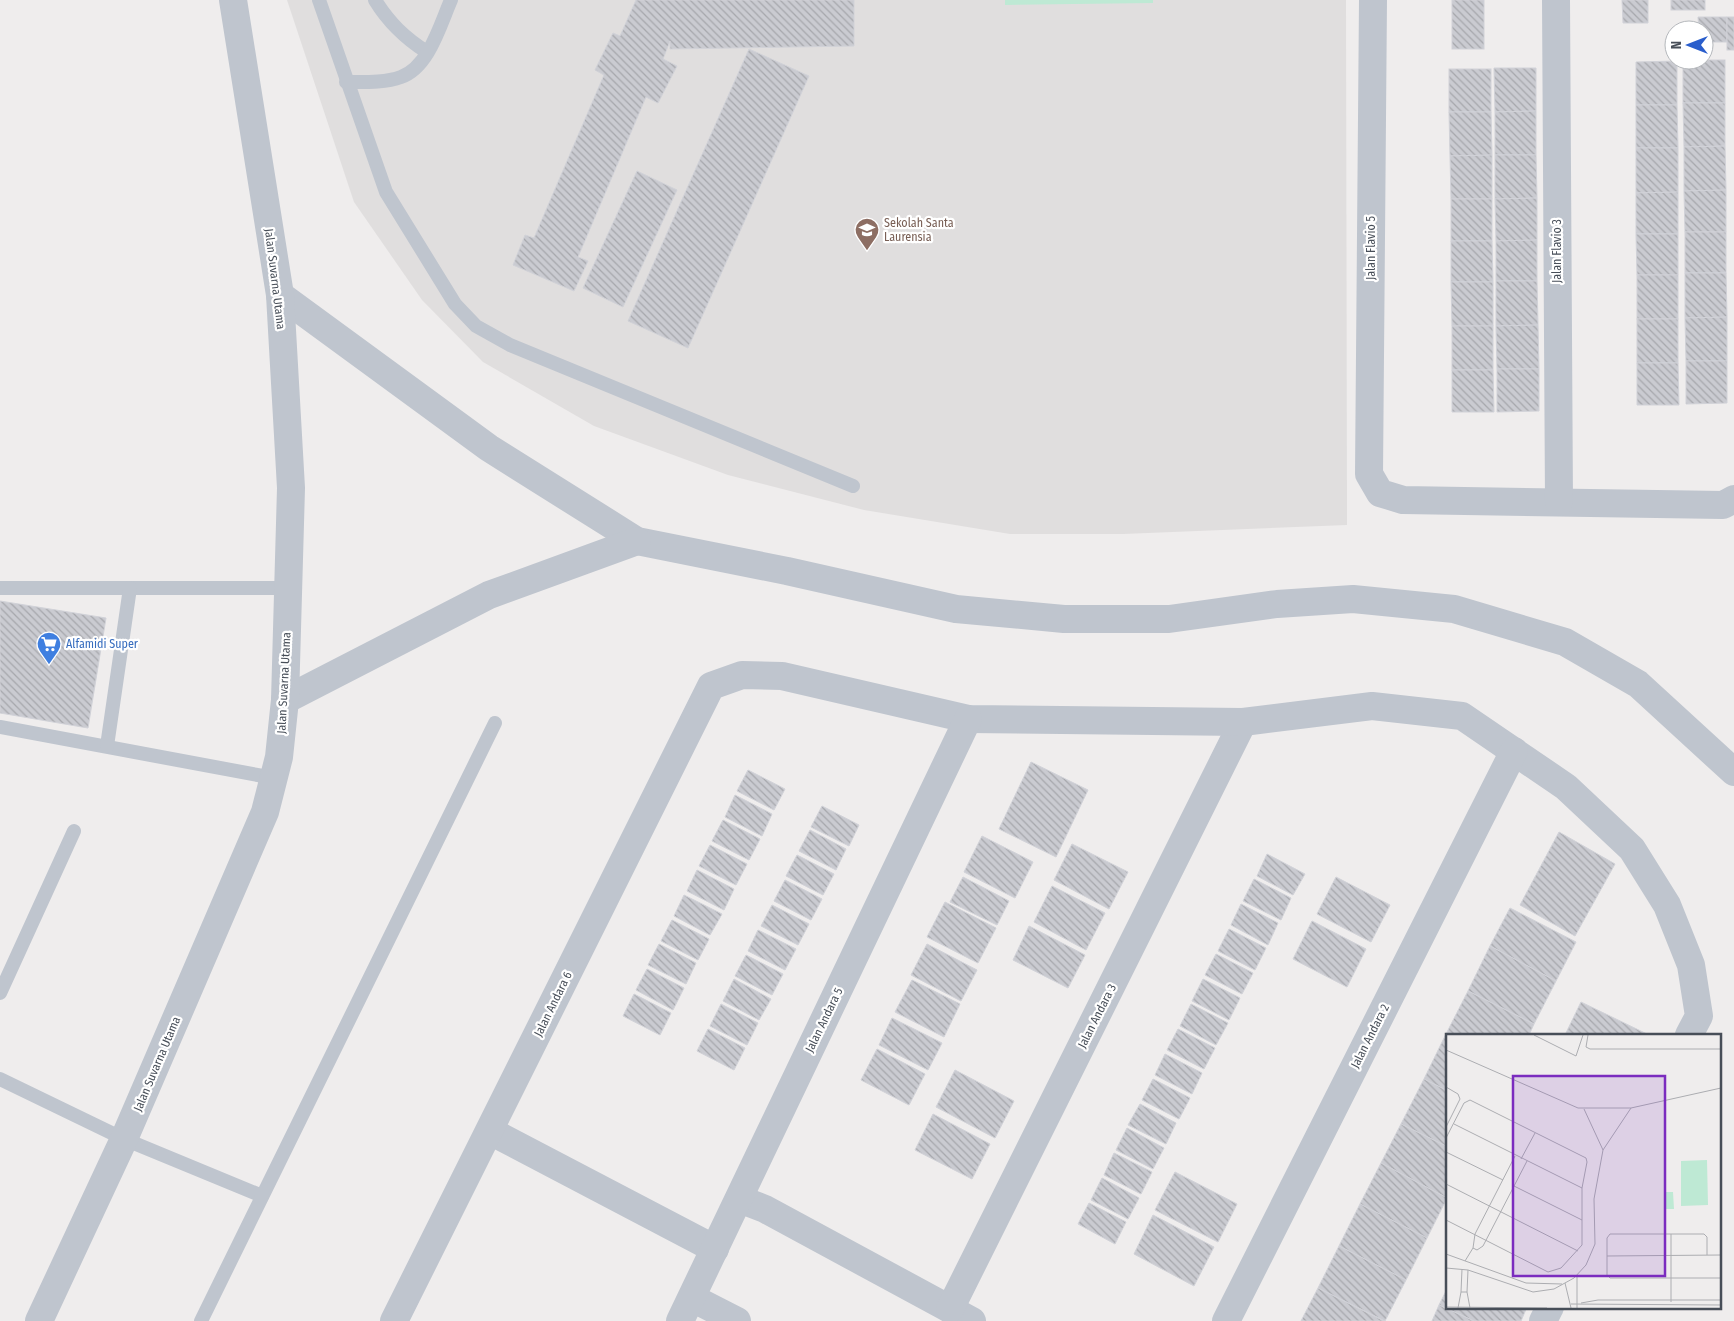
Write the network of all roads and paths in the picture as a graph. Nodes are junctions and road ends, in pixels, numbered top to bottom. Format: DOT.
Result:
graph roads {
  1 [pos="233,0"];
  2 [pos="319,0"];
  3 [pos="375,0"];
  4 [pos="451,0"];
  5 [pos="1373,0"];
  6 [pos="1556,0"];
  7 [pos="427,52"];
  8 [pos="346,82"];
  9 [pos="280,296"];
  10 [pos="853,486"];
  11 [pos="1734,499"];
  12 [pos="1559,502"];
  13 [pos="637,541"];
  14 [pos="0,588"];
  15 [pos="130,588"];
  16 [pos="288,588"];
  17 [pos="285,700"];
  18 [pos="968,718"];
  19 [pos="1243,722"];
  20 [pos="495,723"];
  21 [pos="0,727"];
  22 [pos="107,746"];
  23 [pos="1514,751"];
  24 [pos="1730,764"];
  25 [pos="274,778"];
  26 [pos="74,831"];
  27 [pos="0,993"];
  28 [pos="1694,1025"];
  29 [pos="0,1079"];
  30 [pos="490,1131"];
  31 [pos="124,1139"];
  32 [pos="262,1196"];
  33 [pos="739,1199"];
  34 [pos="715,1249"];
  35 [pos="1550,1308"];
  36 [pos="686,1309"];
  37 [pos="961,1315"];
  38 [pos="40,1321"];
  39 [pos="201,1321"];
  40 [pos="394,1321"];
  41 [pos="737,1321"];
  42 [pos="1226,1321"];
  43 [pos="1543,1321"];
  1 -- 9 [label="street, Jalan Suvarna Utama"];
  2 -- 8 [label="lane"];
  3 -- 7 [label="lane"];
  4 -- 7 [label="lane"];
  5 -- 12 [label="street, Jalan Flavio 5"];
  6 -- 12 [label="street, Jalan Flavio 3"];
  7 -- 8 [label="lane"];
  8 -- 10 [label="lane"];
  9 -- 13 [label="street"];
  9 -- 16 [label="street, Jalan Suvarna Utama"];
  11 -- 12 [label="street"];
  13 -- 17 [label="street"];
  13 -- 24 [label="street"];
  14 -- 15 [label="lane"];
  15 -- 16 [label="lane"];
  15 -- 22 [label="lane"];
  16 -- 17 [label="street, Jalan Suvarna Utama"];
  17 -- 25 [label="street, Jalan Suvarna Utama"];
  18 -- 19 [label="street"];
  18 -- 30 [label="street, Jalan Andara 6"];
  18 -- 33 [label="street, Jalan Andara 5"];
  19 -- 23 [label="street"];
  19 -- 37 [label="street, Jalan Andara 3"];
  20 -- 32 [label="lane"];
  21 -- 22 [label="lane"];
  22 -- 25 [label="lane"];
  23 -- 28 [label="street"];
  23 -- 42 [label="street, Jalan Andara 2"];
  25 -- 31 [label="street, Jalan Suvarna Utama"];
  26 -- 27 [label="lane"];
  29 -- 31 [label="lane"];
  30 -- 34 [label="street"];
  30 -- 40 [label="street, Jalan Andara 6"];
  31 -- 32 [label="lane"];
  31 -- 38 [label="street, Jalan Suvarna Utama"];
  32 -- 39 [label="lane"];
  33 -- 34 [label="street, Jalan Andara 5"];
  33 -- 37 [label="street"];
  34 -- 36 [label="street, Jalan Andara 5"];
  35 -- 43 [label="street"];
  36 -- 41 [label="street"];
}
